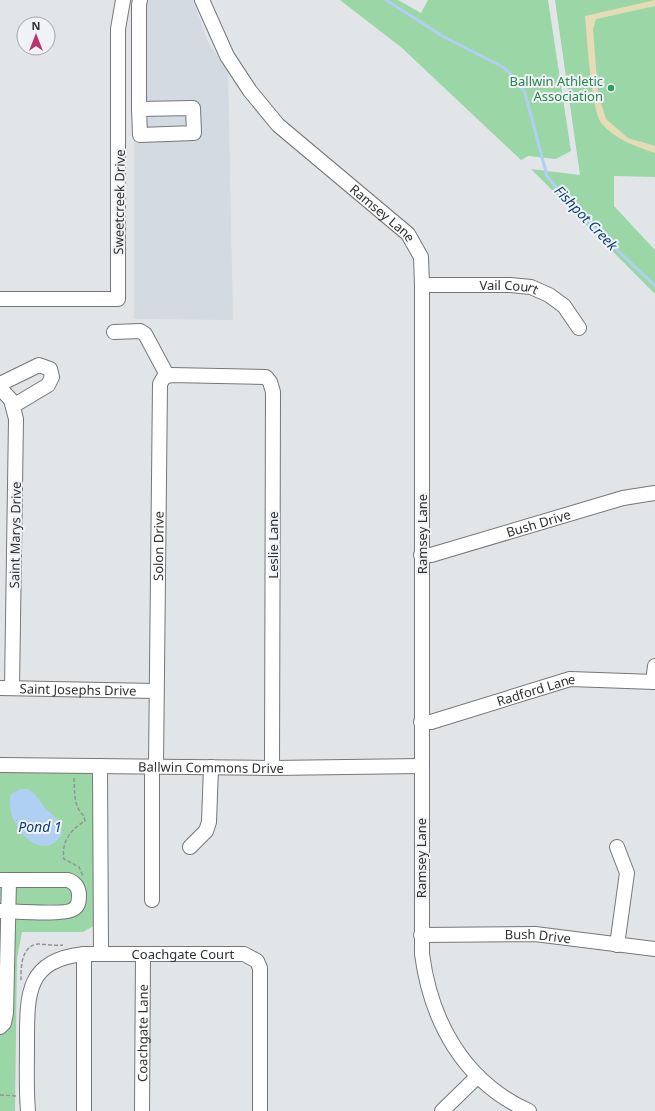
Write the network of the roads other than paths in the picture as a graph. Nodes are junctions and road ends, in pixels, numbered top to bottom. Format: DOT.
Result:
graph roads {
  1 [pos="123,0"];
  2 [pos="140,0"];
  3 [pos="202,0"];
  4 [pos="139,109"];
  5 [pos="422,285"];
  6 [pos="6,299"];
  7 [pos="579,328"];
  8 [pos="114,332"];
  9 [pos="167,376"];
  10 [pos="0,384"];
  11 [pos="0,388"];
  12 [pos="12,406"];
  13 [pos="655,493"];
  14 [pos="422,555"];
  15 [pos="655,666"];
  16 [pos="654,682"];
  17 [pos="6,688"];
  18 [pos="156,691"];
  19 [pos="422,722"];
  20 [pos="0,765"];
  21 [pos="100,766"];
  22 [pos="154,766"];
  23 [pos="422,766"];
  24 [pos="211,767"];
  25 [pos="272,768"];
  26 [pos="190,847"];
  27 [pos="617,847"];
  28 [pos="5,880"];
  29 [pos="152,900"];
  30 [pos="5,911"];
  31 [pos="421,935"];
  32 [pos="617,945"];
  33 [pos="655,949"];
  34 [pos="84,954"];
  35 [pos="101,954"];
  36 [pos="143,954"];
  37 [pos="0,1027"];
  38 [pos="478,1076"];
  39 [pos="28,1111"];
  40 [pos="84,1111"];
  41 [pos="142,1111"];
  42 [pos="260,1111"];
  43 [pos="442,1111"];
  44 [pos="529,1111"];
  1 -- 6 [label="street, Sweetcreek Drive"];
  2 -- 4 [label="street"];
  3 -- 5 [label="street, Ramsey Lane"];
  5 -- 7 [label="street, Vail Court"];
  5 -- 14 [label="street, Ramsey Lane"];
  8 -- 9 [label="street"];
  9 -- 18 [label="street, Solon Drive"];
  9 -- 25 [label="street, Leslie Lane"];
  10 -- 12 [label="street"];
  11 -- 12 [label="street, Saint Marys Drive"];
  12 -- 17 [label="street, Saint Marys Drive"];
  13 -- 14 [label="street, Bush Drive"];
  14 -- 19 [label="street, Ramsey Lane"];
  15 -- 16 [label="street, Radford Lane"];
  16 -- 19 [label="street, Radford Lane"];
  17 -- 18 [label="street, Saint Josephs Drive"];
  18 -- 22 [label="street, Solon Drive"];
  19 -- 23 [label="street, Ramsey Lane"];
  20 -- 21 [label="street, Ballwin Commons Drive"];
  21 -- 22 [label="street, Ballwin Commons Drive"];
  21 -- 35 [label="street"];
  22 -- 24 [label="street, Ballwin Commons Drive"];
  22 -- 29 [label="street, Solon Drive"];
  23 -- 25 [label="street, Ballwin Commons Drive"];
  23 -- 31 [label="street, Ramsey Lane"];
  24 -- 25 [label="street, Ballwin Commons Drive"];
  24 -- 26 [label="street"];
  27 -- 32 [label="street"];
  28 -- 30 [label="street"];
  28 -- 30 [label="street"];
  30 -- 37 [label="street"];
  31 -- 32 [label="street, Bush Drive"];
  31 -- 38 [label="street, Ramsey Lane"];
  32 -- 33 [label="street, Bush Drive"];
  34 -- 35 [label="street, Coachgate Court"];
  34 -- 39 [label="street, Coachgate Court"];
  34 -- 40 [label="street"];
  35 -- 36 [label="street, Coachgate Court"];
  36 -- 41 [label="street, Coachgate Lane"];
  36 -- 42 [label="street, Coachgate Court"];
  38 -- 43 [label="street"];
  38 -- 44 [label="street, Ramsey Lane"];
}
